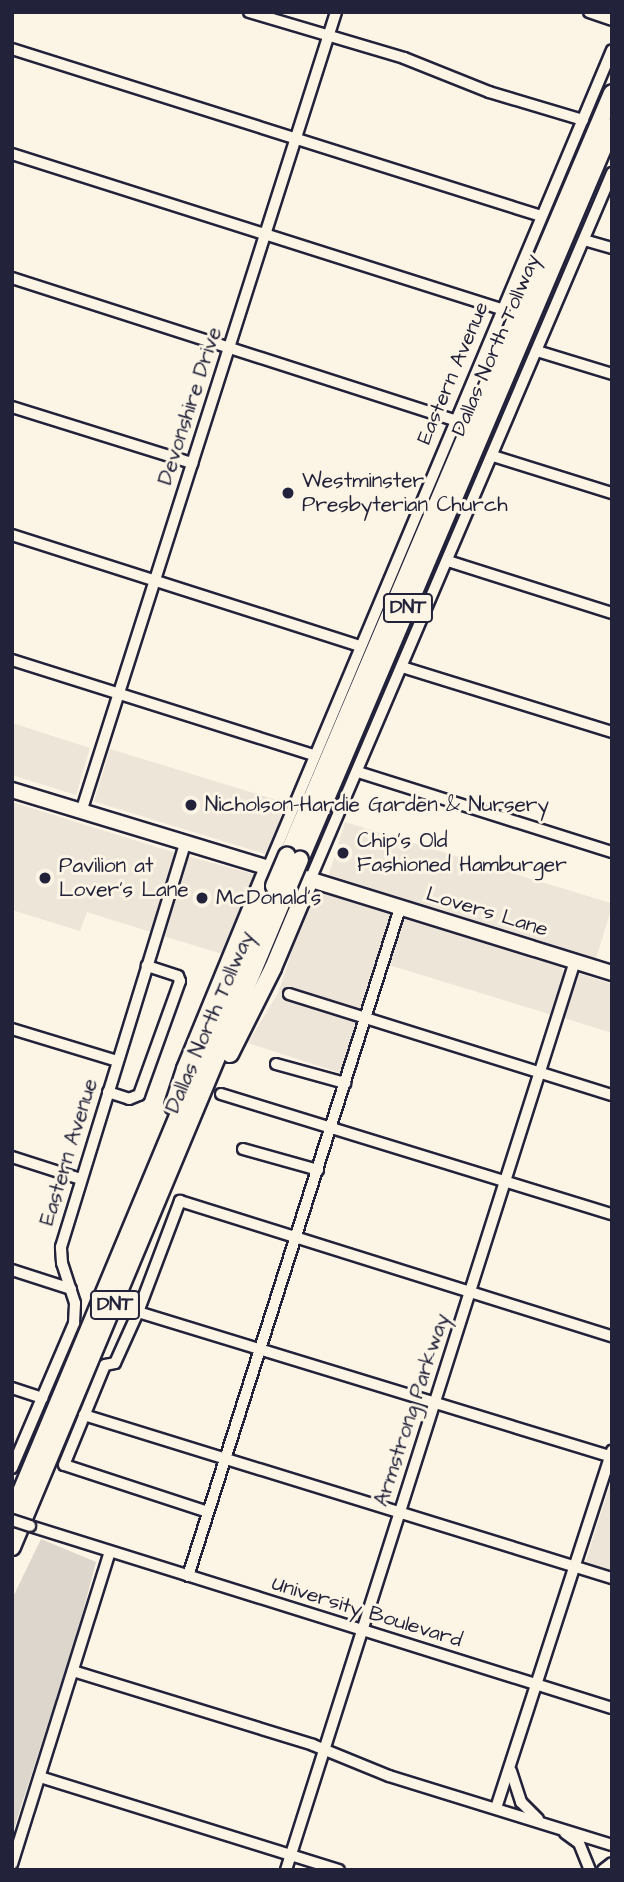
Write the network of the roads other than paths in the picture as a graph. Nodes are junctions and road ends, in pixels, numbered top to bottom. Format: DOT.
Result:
graph roads {
  1 [pos="248,12"];
  2 [pos="337,12"];
  3 [pos="589,12"];
  4 [pos="612,20"];
  5 [pos="330,34"];
  6 [pos="12,49"];
  7 [pos="612,50"];
  8 [pos="612,93"];
  9 [pos="583,120"];
  10 [pos="612,127"];
  11 [pos="296,139"];
  12 [pos="12,154"];
  13 [pos="612,173"];
  14 [pos="541,216"];
  15 [pos="265,235"];
  16 [pos="584,240"];
  17 [pos="612,248"];
  18 [pos="12,278"];
  19 [pos="501,309"];
  20 [pos="230,347"];
  21 [pos="537,351"];
  22 [pos="612,374"];
  23 [pos="12,407"];
  24 [pos="455,420"];
  25 [pos="493,456"];
  26 [pos="192,463"];
  27 [pos="612,493"];
  28 [pos="12,535"];
  29 [pos="448,561"];
  30 [pos="154,580"];
  31 [pos="612,613"];
  32 [pos="360,646"];
  33 [pos="12,660"];
  34 [pos="402,667"];
  35 [pos="118,694"];
  36 [pos="612,732"];
  37 [pos="313,755"];
  38 [pos="358,772"];
  39 [pos="12,790"];
  40 [pos="81,812"];
  41 [pos="185,843"];
  42 [pos="612,852"];
  43 [pos="294,858"];
  44 [pos="268,867"];
  45 [pos="310,880"];
  46 [pos="281,888"];
  47 [pos="400,908"];
  48 [pos="575,961"];
  49 [pos="147,966"];
  50 [pos="612,973"];
  51 [pos="289,993"];
  52 [pos="365,1017"];
  53 [pos="12,1029"];
  54 [pos="117,1061"];
  55 [pos="276,1064"];
  56 [pos="539,1071"];
  57 [pos="345,1083"];
  58 [pos="108,1092"];
  59 [pos="203,1094"];
  60 [pos="221,1094"];
  61 [pos="612,1095"];
  62 [pos="331,1127"];
  63 [pos="165,1148"];
  64 [pos="243,1149"];
  65 [pos="12,1157"];
  66 [pos="318,1170"];
  67 [pos="81,1178"];
  68 [pos="505,1181"];
  69 [pos="612,1214"];
  70 [pos="297,1238"];
  71 [pos="12,1270"];
  72 [pos="71,1289"];
  73 [pos="470,1293"];
  74 [pos="138,1312"];
  75 [pos="612,1336"];
  76 [pos="261,1347"];
  77 [pos="12,1388"];
  78 [pos="42,1398"];
  79 [pos="436,1402"];
  80 [pos="84,1415"];
  81 [pos="611,1453"];
  82 [pos="227,1459"];
  83 [pos="12,1468"];
  84 [pos="400,1511"];
  85 [pos="208,1512"];
  86 [pos="12,1513"];
  87 [pos="12,1520"];
  88 [pos="80,1542"];
  89 [pos="12,1547"];
  90 [pos="110,1552"];
  91 [pos="575,1567"];
  92 [pos="103,1575"];
  93 [pos="188,1576"];
  94 [pos="612,1578"];
  95 [pos="362,1630"];
  96 [pos="73,1671"];
  97 [pos="535,1685"];
  98 [pos="612,1708"];
  99 [pos="325,1749"];
  100 [pos="511,1764"];
  101 [pos="40,1777"];
  102 [pos="496,1808"];
  103 [pos="556,1828"];
  104 [pos="612,1844"];
  105 [pos="291,1854"];
  106 [pos="612,1863"];
  107 [pos="12,1864"];
  108 [pos="286,1870"];
  109 [pos="339,1870"];
  110 [pos="590,1870"];
  111 [pos="603,1870"];
  1 -- 5 [label="street"];
  2 -- 5 [label="street, Devonshire Drive"];
  3 -- 4 [label="street"];
  5 -- 9 [label="street"];
  5 -- 11 [label="street, Devonshire Drive"];
  6 -- 11 [label="street"];
  7 -- 9 [label="street, Eastern Avenue"];
  8 -- 43 [label="highway, Dallas North Tollway / DNT"];
  9 -- 14 [label="street, Eastern Avenue"];
  10 -- 43 [label="highway, Dallas North Tollway / DNT"];
  11 -- 14 [label="street"];
  11 -- 15 [label="street, Devonshire Drive"];
  12 -- 15 [label="street"];
  13 -- 16 [label="street"];
  14 -- 19 [label="street, Eastern Avenue"];
  15 -- 19 [label="street"];
  15 -- 20 [label="street, Devonshire Drive"];
  16 -- 17 [label="street"];
  16 -- 21 [label="street"];
  18 -- 20 [label="street"];
  19 -- 24 [label="street, Eastern Avenue"];
  20 -- 24 [label="street"];
  20 -- 26 [label="street, Devonshire Drive"];
  21 -- 22 [label="street"];
  21 -- 25 [label="street"];
  23 -- 26 [label="street"];
  24 -- 32 [label="street, Eastern Avenue"];
  25 -- 27 [label="street"];
  25 -- 29 [label="street"];
  26 -- 30 [label="street, Devonshire Drive"];
  28 -- 30 [label="street"];
  29 -- 31 [label="street"];
  29 -- 34 [label="street"];
  30 -- 32 [label="street"];
  30 -- 35 [label="street, Devonshire Drive"];
  32 -- 37 [label="street, Eastern Avenue"];
  33 -- 35 [label="street"];
  34 -- 36 [label="street"];
  34 -- 38 [label="street"];
  35 -- 37 [label="street"];
  35 -- 40 [label="street, Devonshire Drive"];
  37 -- 44 [label="street, Eastern Avenue"];
  38 -- 42 [label="street"];
  38 -- 45 [label="street"];
  39 -- 40 [label="main road, Lovers Lane"];
  40 -- 41 [label="main road, Lovers Lane"];
  41 -- 44 [label="main road, Lovers Lane"];
  41 -- 49 [label="street, Eastern Avenue"];
  43 -- 46 [label="highway, Dallas North Tollway / DNT, bridge"];
  44 -- 45 [label="main road, Lovers Lane"];
  44 -- 63 [label="highway"];
  45 -- 47 [label="main road, Lovers Lane"];
  45 -- 59 [label="highway"];
  46 -- 59 [label="highway, Dallas North Tollway / DNT"];
  46 -- 63 [label="highway, Dallas North Tollway / DNT"];
  47 -- 48 [label="main road, Lovers Lane"];
  47 -- 52 [label="street"];
  48 -- 50 [label="main road, Lovers Lane"];
  48 -- 56 [label="street, Armstrong Parkway"];
  49 -- 54 [label="street, Eastern Avenue"];
  49 -- 58 [label="street"];
  51 -- 52 [label="street"];
  52 -- 56 [label="street"];
  52 -- 57 [label="street"];
  53 -- 54 [label="street"];
  54 -- 58 [label="street, Eastern Avenue"];
  55 -- 57 [label="street"];
  56 -- 61 [label="street"];
  56 -- 68 [label="street, Armstrong Parkway"];
  57 -- 62 [label="street"];
  58 -- 67 [label="street, Eastern Avenue"];
  59 -- 89 [label="highway, Dallas North Tollway / DNT"];
  60 -- 62 [label="street"];
  62 -- 66 [label="street"];
  62 -- 68 [label="street"];
  63 -- 86 [label="highway, Dallas North Tollway / DNT"];
  64 -- 66 [label="street"];
  65 -- 67 [label="street"];
  66 -- 70 [label="street"];
  67 -- 72 [label="street, Eastern Avenue"];
  68 -- 69 [label="street"];
  68 -- 73 [label="street, Armstrong Parkway"];
  70 -- 73 [label="street"];
  70 -- 74 [label="street"];
  70 -- 76 [label="street"];
  71 -- 72 [label="street"];
  72 -- 78 [label="street, Eastern Avenue"];
  73 -- 75 [label="street"];
  73 -- 79 [label="street, Armstrong Parkway"];
  74 -- 76 [label="street"];
  74 -- 80 [label="street"];
  76 -- 79 [label="street"];
  76 -- 82 [label="street"];
  77 -- 78 [label="street"];
  78 -- 83 [label="street, Eastern Avenue"];
  79 -- 81 [label="street"];
  79 -- 84 [label="street, Armstrong Parkway"];
  80 -- 82 [label="street"];
  80 -- 85 [label="street"];
  81 -- 91 [label="street"];
  82 -- 84 [label="street"];
  82 -- 85 [label="street"];
  84 -- 91 [label="street"];
  84 -- 95 [label="street, Armstrong Parkway"];
  85 -- 93 [label="street"];
  87 -- 88 [label="street, University Boulevard, bridge"];
  88 -- 90 [label="street, University Boulevard"];
  88 -- 92 [label="street"];
  90 -- 92 [label="street"];
  90 -- 93 [label="street, University Boulevard"];
  91 -- 94 [label="street"];
  91 -- 97 [label="street"];
  92 -- 96 [label="street"];
  93 -- 95 [label="street, University Boulevard"];
  95 -- 97 [label="street, University Boulevard"];
  95 -- 99 [label="street, Armstrong Parkway"];
  96 -- 99 [label="street"];
  96 -- 101 [label="street"];
  97 -- 98 [label="street, University Boulevard"];
  97 -- 100 [label="street"];
  99 -- 102 [label="street"];
  99 -- 105 [label="street, Armstrong Parkway"];
  100 -- 102 [label="street"];
  100 -- 103 [label="street"];
  101 -- 105 [label="street"];
  101 -- 107 [label="street"];
  102 -- 103 [label="street"];
  103 -- 104 [label="street"];
  103 -- 110 [label="street"];
  105 -- 108 [label="street, Armstrong Parkway"];
  105 -- 109 [label="street"];
  106 -- 111 [label="street"];
}
